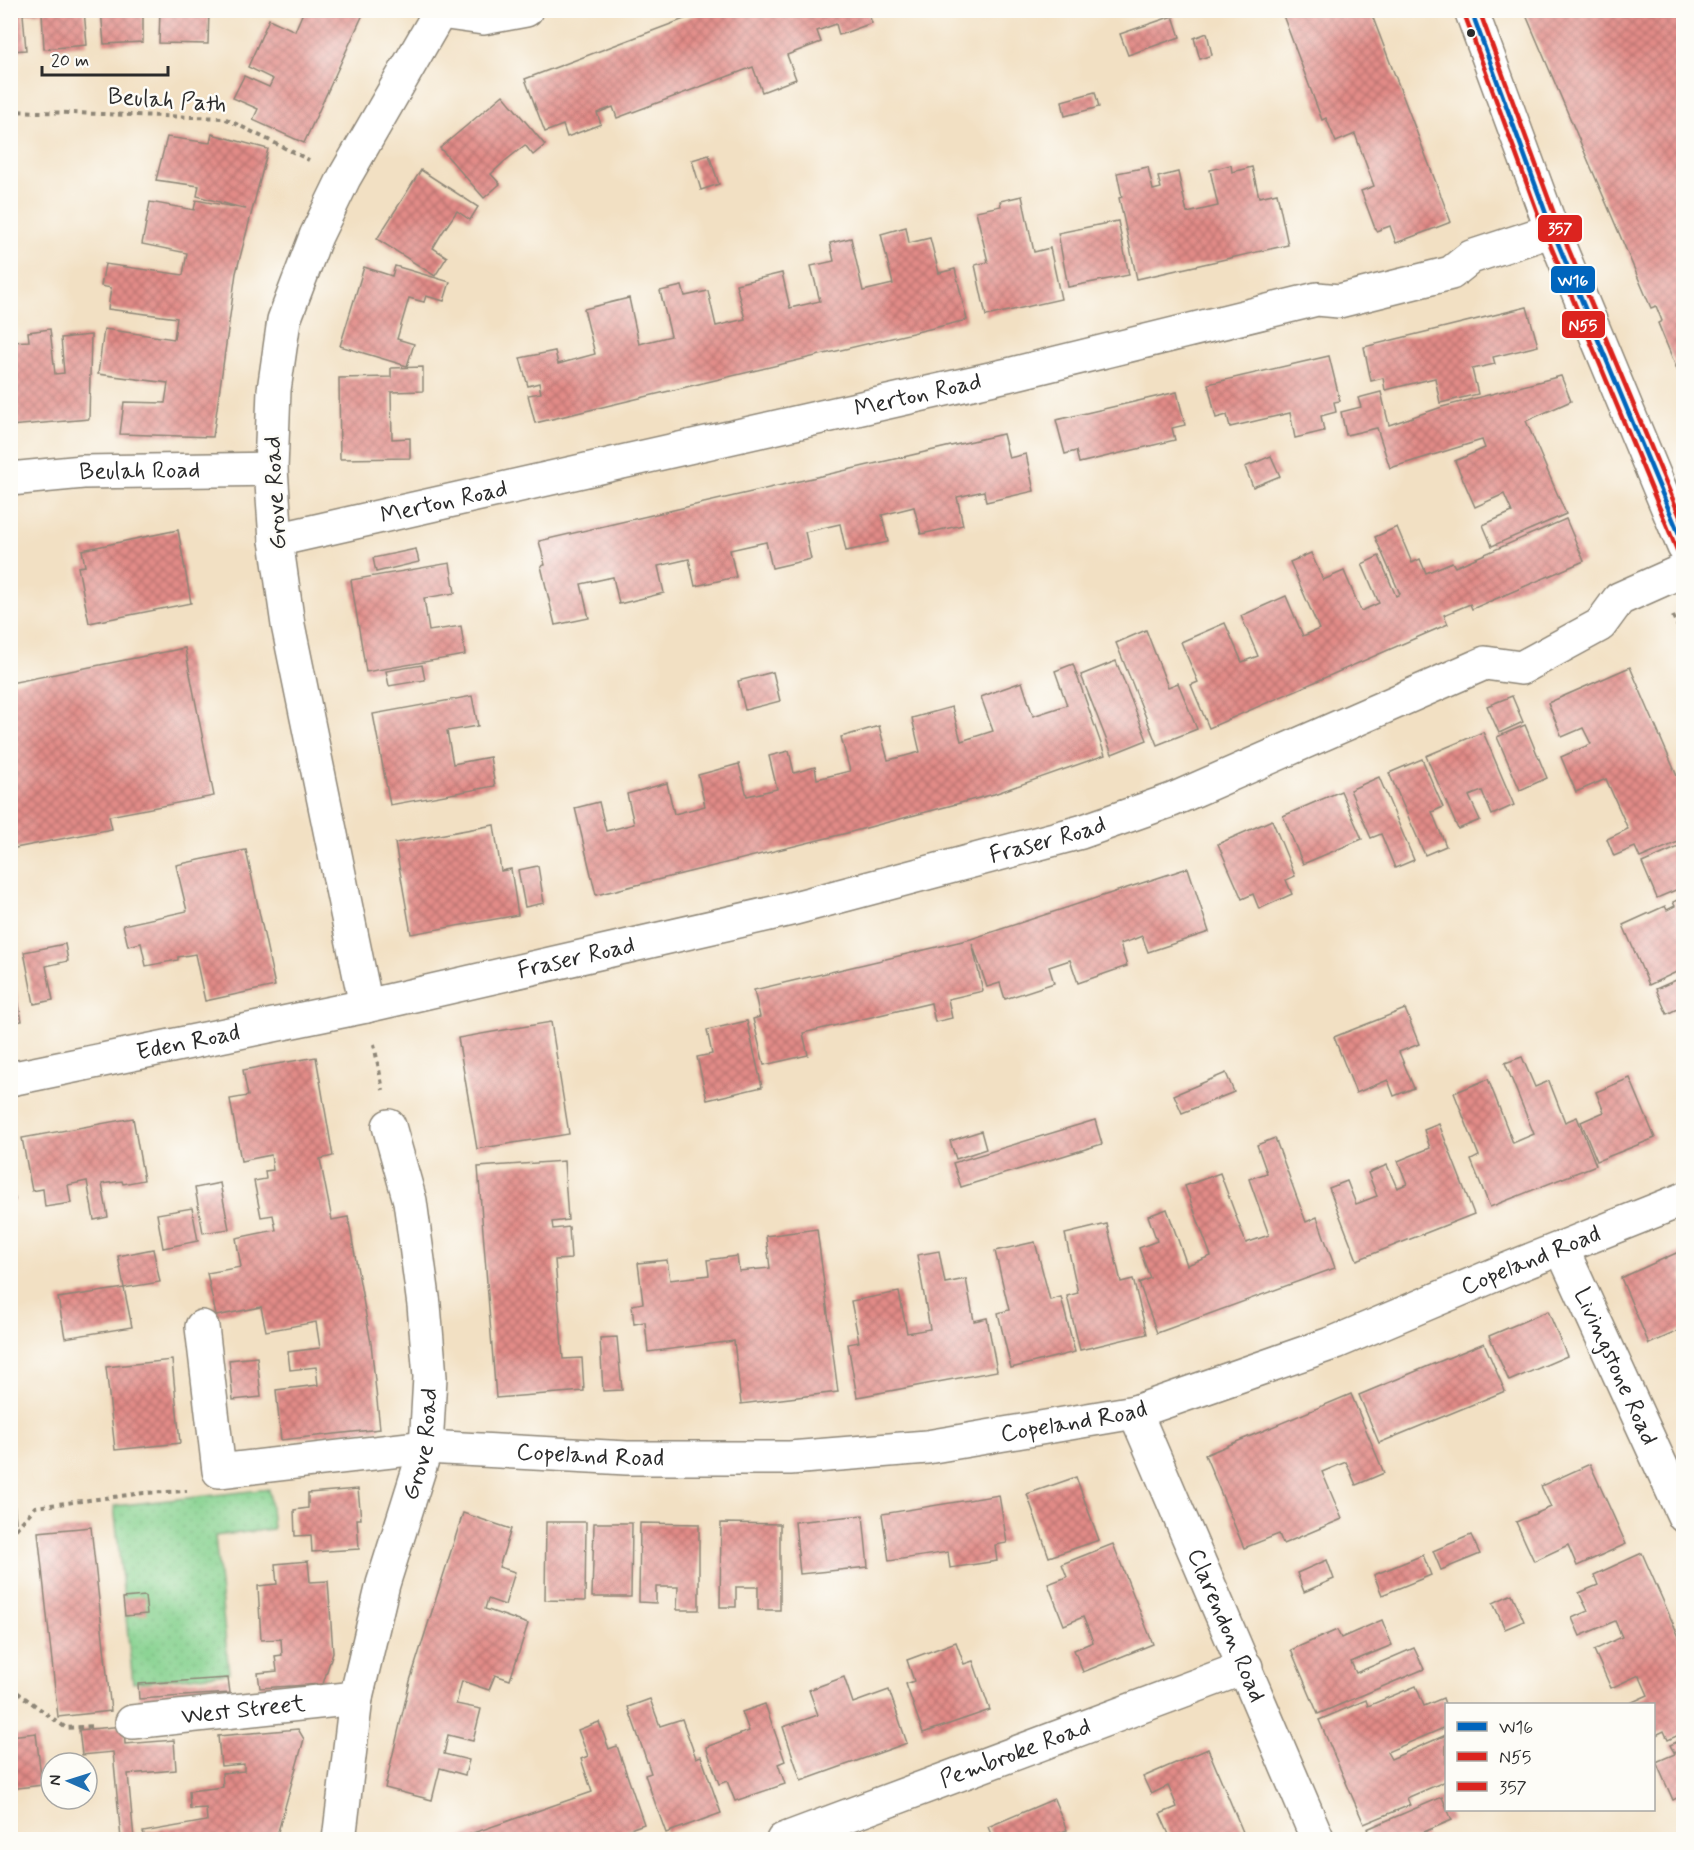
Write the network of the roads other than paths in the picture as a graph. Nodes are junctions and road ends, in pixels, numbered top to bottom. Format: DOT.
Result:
graph roads {
  1 [pos="526,10"];
  2 [pos="1471,10"];
  3 [pos="440,11"];
  4 [pos="1553,230"];
  5 [pos="270,468"];
  6 [pos="10,479"];
  7 [pos="276,540"];
  8 [pos="1683,547"];
  9 [pos="1683,570"];
  10 [pos="366,1006"];
  11 [pos="10,1079"];
  12 [pos="389,1126"];
  13 [pos="1683,1199"];
  14 [pos="1562,1249"];
  15 [pos="201,1327"];
  16 [pos="1135,1412"];
  17 [pos="426,1447"];
  18 [pos="1683,1516"];
  19 [pos="1246,1667"];
  20 [pos="356,1698"];
  21 [pos="132,1722"];
  22 [pos="339,1839"];
  23 [pos="783,1839"];
  24 [pos="1318,1839"];
  1 -- 3 [label="street"];
  2 -- 4 [label="street"];
  3 -- 5 [label="street, Grove Road"];
  4 -- 7 [label="street, Merton Road"];
  4 -- 8 [label="street"];
  5 -- 6 [label="street, Beulah Road"];
  5 -- 7 [label="street, Grove Road"];
  7 -- 10 [label="street, Grove Road"];
  9 -- 10 [label="street, Fraser Road"];
  10 -- 11 [label="street, Eden Road"];
  12 -- 17 [label="street, Grove Road"];
  13 -- 14 [label="street, Copeland Road"];
  14 -- 16 [label="street, Copeland Road"];
  14 -- 18 [label="street, Livingstone Road"];
  15 -- 17 [label="street, Copeland Road"];
  16 -- 17 [label="street, Copeland Road"];
  16 -- 19 [label="street, Clarendon Road"];
  17 -- 20 [label="street, Grove Road"];
  19 -- 23 [label="street, Pembroke Road"];
  19 -- 24 [label="street, Clarendon Road"];
  20 -- 21 [label="street, West Street"];
  20 -- 22 [label="street, Grove Road"];
}
